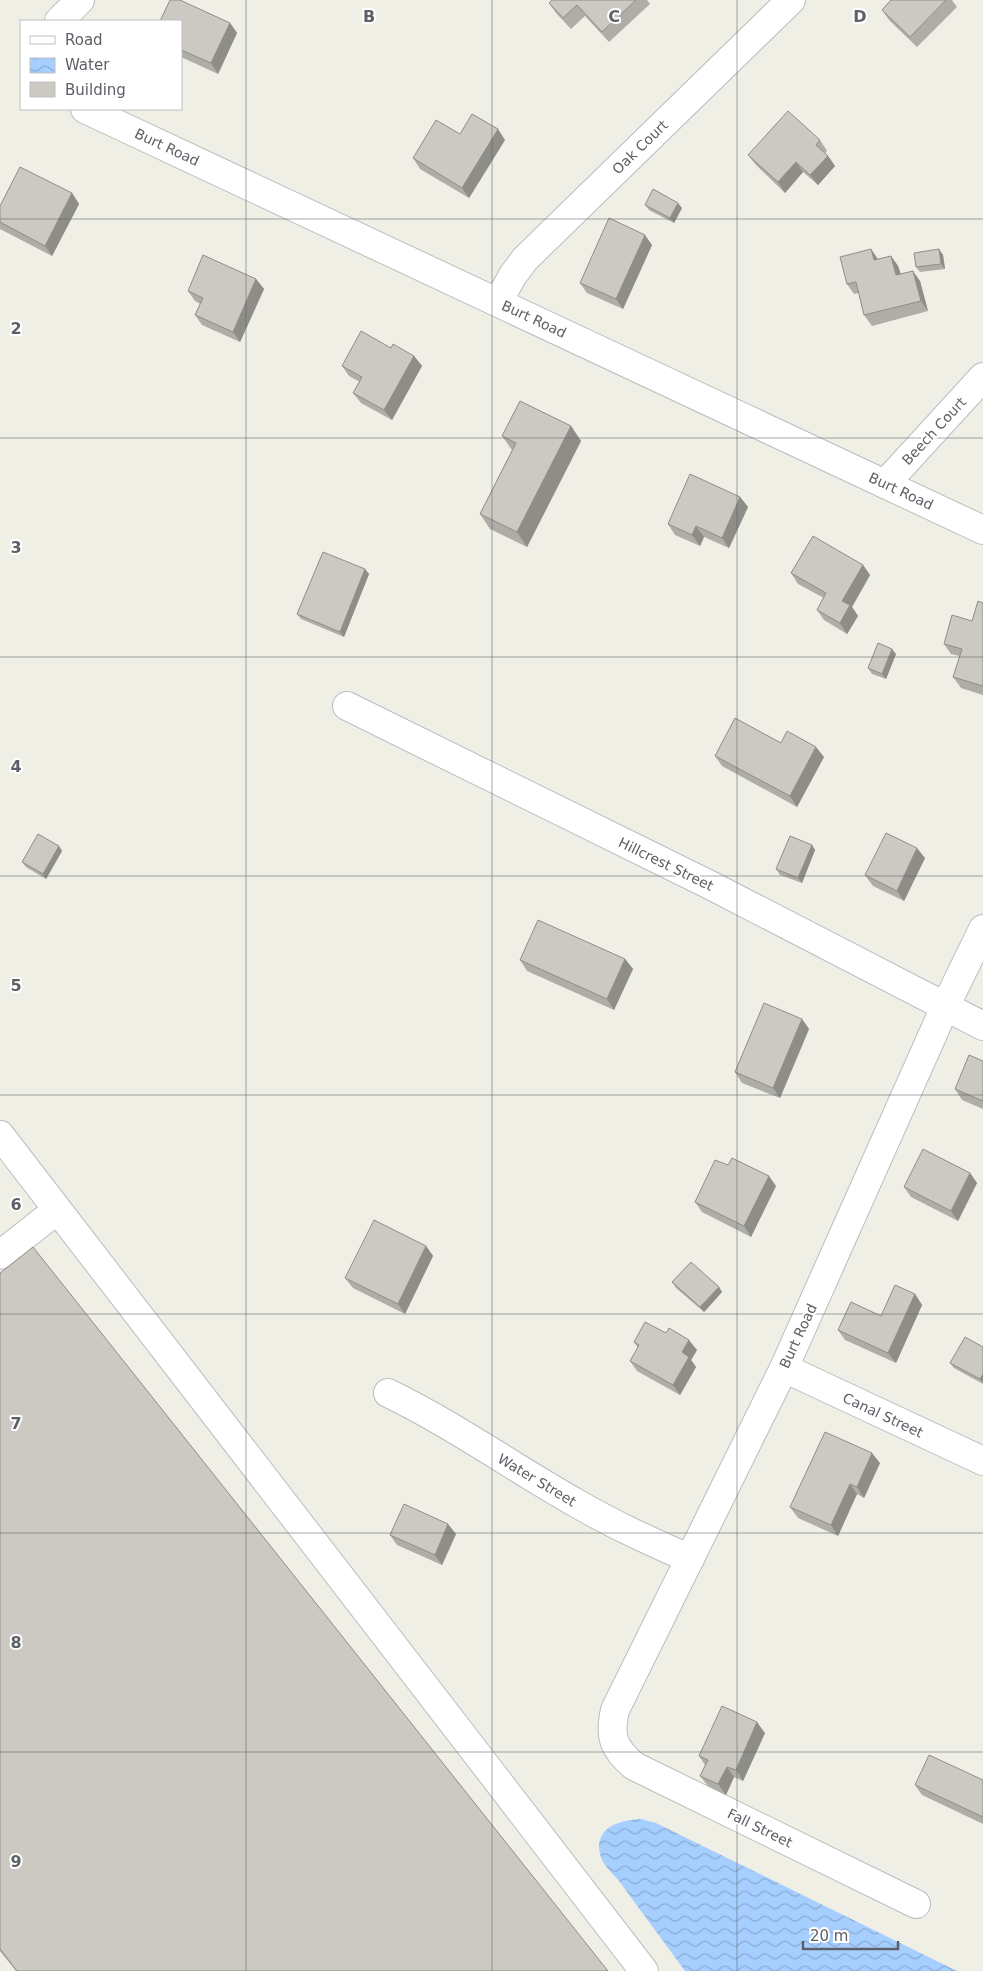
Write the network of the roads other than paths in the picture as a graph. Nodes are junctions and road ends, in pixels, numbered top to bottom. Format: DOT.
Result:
graph roads {
  1 [pos="80,0"];
  2 [pos="791,0"];
  3 [pos="60,20"];
  4 [pos="87,110"];
  5 [pos="498,302"];
  6 [pos="983,377"];
  7 [pos="885,484"];
  8 [pos="983,530"];
  9 [pos="347,706"];
  10 [pos="983,929"];
  11 [pos="945,1007"];
  12 [pos="983,1026"];
  13 [pos="0,1135"];
  14 [pos="57,1210"];
  15 [pos="0,1255"];
  16 [pos="784,1368"];
  17 [pos="388,1393"];
  18 [pos="983,1461"];
  19 [pos="690,1559"];
  20 [pos="613,1740"];
  21 [pos="916,1904"];
  22 [pos="644,1971"];
  1 -- 3 [label="street"];
  2 -- 5 [label="street, Oak Court"];
  4 -- 5 [label="street, Burt Road"];
  5 -- 7 [label="street, Burt Road"];
  6 -- 7 [label="street, Beech Court"];
  7 -- 8 [label="street, Burt Road"];
  9 -- 11 [label="street, Hillcrest Street"];
  10 -- 11 [label="street, Burt Road"];
  11 -- 12 [label="street, Hillcrest Street"];
  11 -- 16 [label="street, Burt Road"];
  13 -- 14 [label="street"];
  14 -- 15 [label="street"];
  14 -- 22 [label="street"];
  16 -- 18 [label="street, Canal Street"];
  16 -- 19 [label="street, Burt Road"];
  17 -- 19 [label="street, Water Street"];
  19 -- 20 [label="street, Burt Road"];
  20 -- 21 [label="street, Fall Street"];
}
